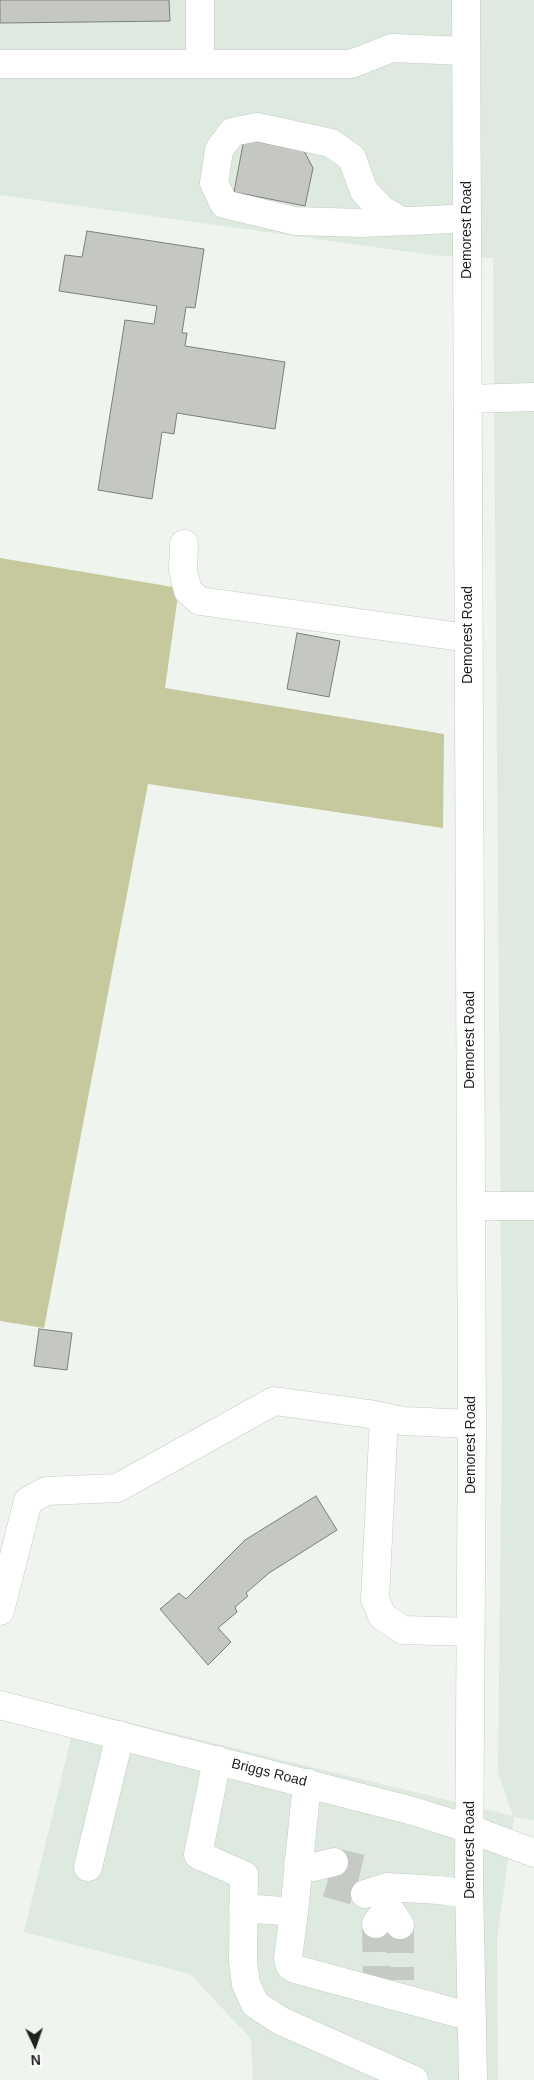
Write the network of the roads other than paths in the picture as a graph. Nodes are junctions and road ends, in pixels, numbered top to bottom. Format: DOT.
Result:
graph roads {
  1 [pos="200,0"];
  2 [pos="466,0"];
  3 [pos="466,50"];
  4 [pos="0,64"];
  5 [pos="200,64"];
  6 [pos="467,218"];
  7 [pos="402,221"];
  8 [pos="534,397"];
  9 [pos="468,399"];
  10 [pos="184,544"];
  11 [pos="468,638"];
  12 [pos="471,1206"];
  13 [pos="534,1206"];
  14 [pos="384,1418"];
  15 [pos="472,1424"];
  16 [pos="0,1611"];
  17 [pos="471,1632"];
  18 [pos="0,1705"];
  19 [pos="120,1735"];
  20 [pos="217,1760"];
  21 [pos="307,1783"];
  22 [pos="470,1829"];
  23 [pos="534,1852"];
  24 [pos="88,1867"];
  25 [pos="469,1894"];
  26 [pos="381,1901"];
  27 [pos="243,1908"];
  28 [pos="294,1912"];
  29 [pos="472,2017"];
  30 [pos="404,2078"];
  31 [pos="473,2080"];
  1 -- 5 [label="street"];
  2 -- 3 [label="street, Demorest Road"];
  3 -- 5 [label="street"];
  3 -- 6 [label="street, Demorest Road"];
  4 -- 5 [label="street"];
  6 -- 7 [label="street"];
  6 -- 9 [label="street, Demorest Road"];
  7 -- 7 [label="street"];
  8 -- 9 [label="street"];
  9 -- 11 [label="street, Demorest Road"];
  10 -- 11 [label="street"];
  11 -- 12 [label="street, Demorest Road"];
  12 -- 13 [label="street"];
  12 -- 15 [label="street, Demorest Road"];
  14 -- 15 [label="street"];
  14 -- 16 [label="street"];
  14 -- 17 [label="street"];
  15 -- 17 [label="street, Demorest Road"];
  17 -- 22 [label="street, Demorest Road"];
  18 -- 19 [label="street, Briggs Road"];
  19 -- 20 [label="street, Briggs Road"];
  19 -- 24 [label="street"];
  20 -- 21 [label="street, Briggs Road"];
  20 -- 27 [label="street"];
  21 -- 22 [label="street, Briggs Road"];
  21 -- 28 [label="street"];
  22 -- 23 [label="street, Briggs Road"];
  22 -- 25 [label="street, Demorest Road"];
  25 -- 26 [label="street"];
  25 -- 29 [label="street, Demorest Road"];
  27 -- 28 [label="street"];
  27 -- 30 [label="street"];
  28 -- 29 [label="street"];
  29 -- 31 [label="street, Demorest Road"];
}
